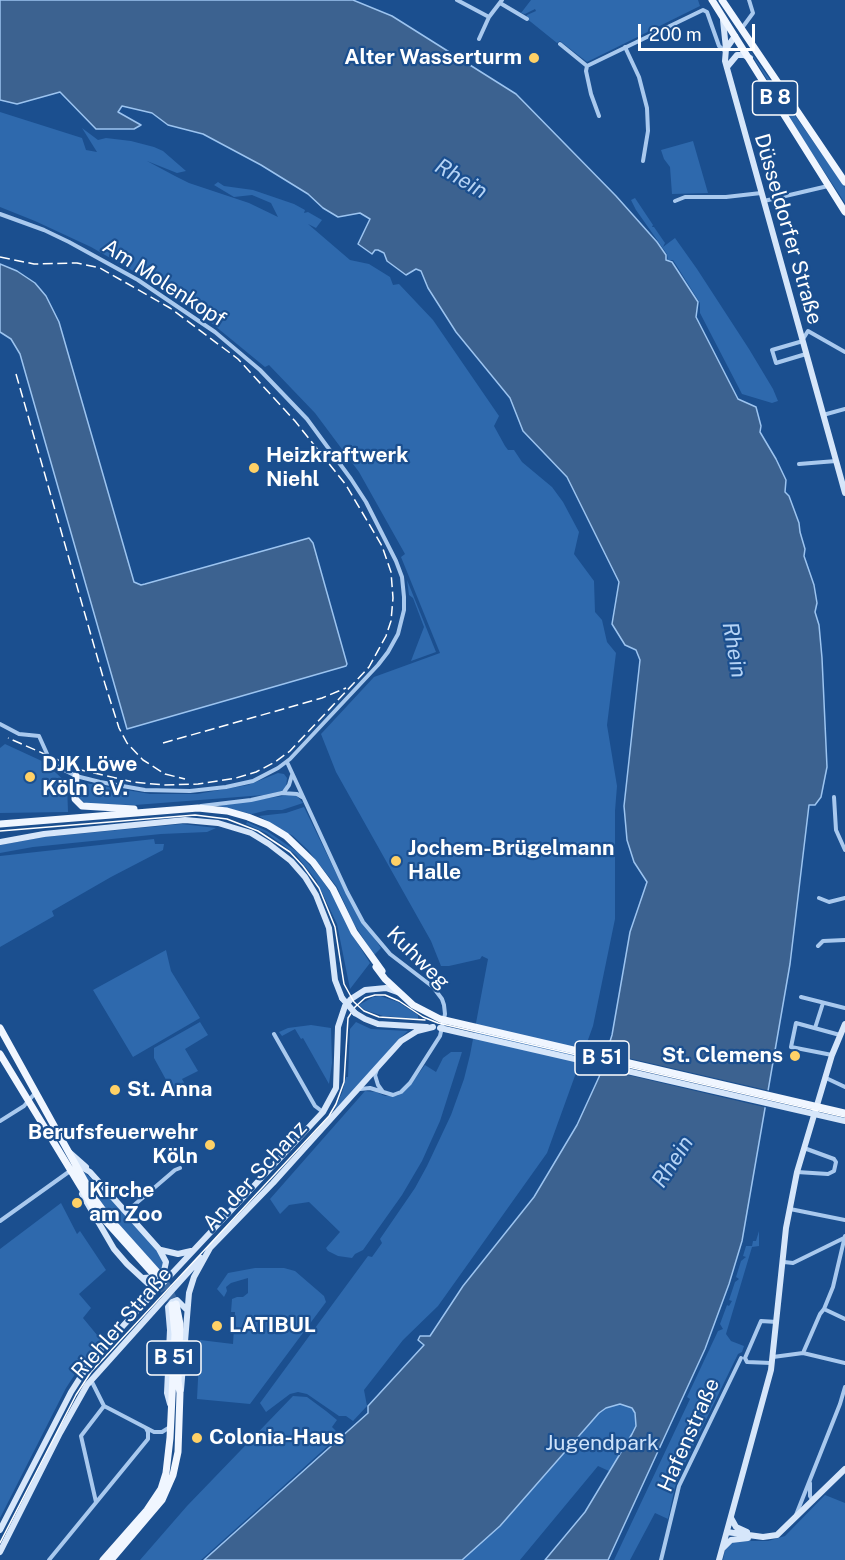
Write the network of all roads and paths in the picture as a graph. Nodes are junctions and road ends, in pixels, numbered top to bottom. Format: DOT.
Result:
graph roads {
  1 [pos="457,0"];
  2 [pos="712,0"];
  3 [pos="722,0"];
  4 [pos="749,0"];
  5 [pos="501,2"];
  6 [pos="721,14"];
  7 [pos="489,17"];
  8 [pos="527,19"];
  9 [pos="741,29"];
  10 [pos="735,36"];
  11 [pos="478,39"];
  12 [pos="560,44"];
  13 [pos="625,47"];
  14 [pos="726,50"];
  15 [pos="750,58"];
  16 [pos="587,66"];
  17 [pos="727,67"];
  18 [pos="599,116"];
  19 [pos="643,161"];
  20 [pos="844,179"];
  21 [pos="828,186"];
  22 [pos="761,193"];
  23 [pos="675,201"];
  24 [pos="763,201"];
  25 [pos="845,212"];
  26 [pos="0,214"];
  27 [pos="798,326"];
  28 [pos="808,331"];
  29 [pos="803,341"];
  30 [pos="845,352"];
  31 [pos="806,354"];
  32 [pos="845,409"];
  33 [pos="823,415"];
  34 [pos="837,463"];
  35 [pos="799,464"];
  36 [pos="845,464"];
  37 [pos="845,493"];
  38 [pos="0,724"];
  39 [pos="287,762"];
  40 [pos="292,774"];
  41 [pos="76,776"];
  42 [pos="282,793"];
  43 [pos="834,797"];
  44 [pos="303,798"];
  45 [pos="179,808"];
  46 [pos="157,811"];
  47 [pos="237,814"];
  48 [pos="0,824"];
  49 [pos="0,842"];
  50 [pos="845,850"];
  51 [pos="819,898"];
  52 [pos="845,898"];
  53 [pos="845,940"];
  54 [pos="818,946"];
  55 [pos="370,958"];
  56 [pos="401,994"];
  57 [pos="801,997"];
  58 [pos="823,1003"];
  59 [pos="845,1008"];
  60 [pos="845,1024"];
  61 [pos="0,1028"];
  62 [pos="424,1028"];
  63 [pos="815,1028"];
  64 [pos="274,1034"];
  65 [pos="842,1034"];
  66 [pos="0,1054"];
  67 [pos="832,1055"];
  68 [pos="378,1068"];
  69 [pos="826,1078"];
  70 [pos="845,1087"];
  71 [pos="357,1091"];
  72 [pos="36,1092"];
  73 [pos="384,1093"];
  74 [pos="28,1101"];
  75 [pos="43,1103"];
  76 [pos="20,1108"];
  77 [pos="33,1110"];
  78 [pos="323,1112"];
  79 [pos="845,1112"];
  80 [pos="0,1121"];
  81 [pos="845,1121"];
  82 [pos="804,1148"];
  83 [pos="69,1152"];
  84 [pos="180,1168"];
  85 [pos="73,1169"];
  86 [pos="90,1172"];
  87 [pos="797,1172"];
  88 [pos="79,1186"];
  89 [pos="790,1209"];
  90 [pos="126,1212"];
  91 [pos="845,1220"];
  92 [pos="0,1221"];
  93 [pos="845,1237"];
  94 [pos="197,1247"];
  95 [pos="210,1248"];
  96 [pos="159,1249"];
  97 [pos="784,1262"];
  98 [pos="143,1278"];
  99 [pos="155,1290"];
  100 [pos="824,1309"];
  101 [pos="187,1311"];
  102 [pos="153,1313"];
  103 [pos="168,1316"];
  104 [pos="845,1319"];
  105 [pos="777,1322"];
  106 [pos="803,1353"];
  107 [pos="743,1358"];
  108 [pos="773,1360"];
  109 [pos="845,1363"];
  110 [pos="91,1380"];
  111 [pos="845,1387"];
  112 [pos="180,1393"];
  113 [pos="104,1406"];
  114 [pos="172,1411"];
  115 [pos="171,1426"];
  116 [pos="146,1428"];
  117 [pos="170,1438"];
  118 [pos="178,1442"];
  119 [pos="845,1469"];
  120 [pos="810,1484"];
  121 [pos="824,1490"];
  122 [pos="805,1492"];
  123 [pos="96,1503"];
  124 [pos="811,1503"];
  125 [pos="731,1517"];
  126 [pos="795,1518"];
  127 [pos="0,1530"];
  128 [pos="726,1532"];
  129 [pos="760,1537"];
  130 [pos="721,1551"];
  131 [pos="0,1552"];
  132 [pos="50,1560"];
  133 [pos="103,1560"];
  134 [pos="111,1560"];
  135 [pos="661,1560"];
  136 [pos="718,1560"];
  1 -- 7 [label="street"];
  2 -- 6 [label="main road, B 8"];
  3 -- 9 [label="main road, B 8"];
  4 -- 9 [label="street"];
  5 -- 7 [label="street"];
  5 -- 8 [label="street"];
  6 -- 10 [label="main road, B 8"];
  6 -- 14 [label="main road"];
  7 -- 11 [label="street"];
  9 -- 10 [label="main road"];
  9 -- 20 [label="main road, B 8"];
  10 -- 14 [label="main road"];
  10 -- 15 [label="main road, B 8"];
  12 -- 16 [label="street"];
  13 -- 14 [label="street, Düsseldorfer Straße"];
  13 -- 16 [label="street"];
  13 -- 19 [label="street"];
  14 -- 17 [label="main road, Düsseldorfer Straße"];
  15 -- 17 [label="main road"];
  15 -- 21 [label="main road, B 8"];
  16 -- 18 [label="street"];
  17 -- 22 [label="main road, Düsseldorfer Straße"];
  21 -- 24 [label="street"];
  21 -- 25 [label="main road, B 8"];
  22 -- 23 [label="street"];
  22 -- 24 [label="main road, Düsseldorfer Straße"];
  24 -- 27 [label="main road, Düsseldorfer Straße"];
  26 -- 39 [label="street, Am Molenkopf"];
  27 -- 28 [label="street"];
  27 -- 29 [label="main road, Düsseldorfer Straße"];
  28 -- 29 [label="street"];
  28 -- 30 [label="street"];
  29 -- 31 [label="main road, Düsseldorfer Straße"];
  29 -- 31 [label="street"];
  31 -- 33 [label="main road, Düsseldorfer Straße"];
  32 -- 33 [label="street"];
  33 -- 34 [label="main road, Düsseldorfer Straße"];
  34 -- 35 [label="street"];
  34 -- 36 [label="street"];
  34 -- 37 [label="main road, Düsseldorfer Straße"];
  38 -- 41 [label="street"];
  39 -- 40 [label="street, Kuhweg"];
  39 -- 41 [label="street, Am Molenkopf"];
  40 -- 42 [label="street"];
  40 -- 44 [label="street, Kuhweg"];
  41 -- 46 [label="main road"];
  42 -- 44 [label="street"];
  42 -- 45 [label="street"];
  43 -- 50 [label="street"];
  44 -- 73 [label="street, Kuhweg"];
  45 -- 46 [label="main road"];
  45 -- 47 [label="main road"];
  46 -- 48 [label="main road"];
  47 -- 48 [label="main road"];
  47 -- 55 [label="main road"];
  49 -- 62 [label="main road, bridge"];
  51 -- 52 [label="street"];
  53 -- 54 [label="street"];
  55 -- 56 [label="main road, B 51, bridge"];
  55 -- 79 [label="main road, B 51, bridge"];
  56 -- 78 [label="main road, An der Schanz / B 51"];
  56 -- 79 [label="main road, B 51, bridge"];
  57 -- 58 [label="street"];
  58 -- 59 [label="street"];
  58 -- 63 [label="street"];
  60 -- 65 [label="main road"];
  61 -- 72 [label="main road"];
  62 -- 68 [label="main road, An der Schanz / B 51"];
  62 -- 81 [label="main road, An der Schanz / B 51, bridge"];
  63 -- 65 [label="street"];
  63 -- 67 [label="street"];
  64 -- 78 [label="street"];
  65 -- 67 [label="main road"];
  66 -- 74 [label="main road"];
  67 -- 69 [label="main road"];
  68 -- 71 [label="main road, An der Schanz / B 51"];
  68 -- 73 [label="street"];
  69 -- 70 [label="street"];
  69 -- 82 [label="main road"];
  71 -- 73 [label="street, Kuhweg"];
  71 -- 95 [label="main road, An der Schanz / B 51"];
  72 -- 74 [label="street"];
  72 -- 75 [label="main road"];
  74 -- 76 [label="street"];
  74 -- 77 [label="main road"];
  75 -- 77 [label="main road"];
  75 -- 83 [label="main road"];
  76 -- 77 [label="street"];
  76 -- 80 [label="street"];
  77 -- 85 [label="main road"];
  78 -- 94 [label="main road, An der Schanz / B 51"];
  82 -- 87 [label="main road"];
  82 -- 87 [label="street"];
  83 -- 85 [label="main road"];
  83 -- 86 [label="main road"];
  84 -- 90 [label="street"];
  85 -- 86 [label="main road"];
  85 -- 88 [label="main road"];
  85 -- 88 [label="main road"];
  85 -- 92 [label="street"];
  86 -- 90 [label="main road"];
  87 -- 89 [label="main road"];
  88 -- 98 [label="main road"];
  89 -- 91 [label="street"];
  89 -- 97 [label="main road"];
  90 -- 96 [label="main road"];
  93 -- 97 [label="street"];
  93 -- 100 [label="street"];
  94 -- 96 [label="main road"];
  94 -- 99 [label="main road, Riehler Straße"];
  95 -- 101 [label="main road, An der Schanz / B 51"];
  95 -- 102 [label="main road, Riehler Straße"];
  96 -- 98 [label="main road"];
  97 -- 105 [label="main road"];
  98 -- 99 [label="main road"];
  99 -- 127 [label="main road, Riehler Straße"];
  100 -- 104 [label="street"];
  100 -- 106 [label="street"];
  101 -- 103 [label="main road"];
  101 -- 112 [label="main road, An der Schanz / B 51"];
  102 -- 103 [label="main road"];
  102 -- 110 [label="main road, Riehler Straße"];
  103 -- 114 [label="main road, An der Schanz"];
  105 -- 107 [label="street, Hafenstraße"];
  105 -- 108 [label="main road"];
  106 -- 108 [label="street"];
  106 -- 109 [label="street"];
  107 -- 108 [label="street"];
  107 -- 135 [label="street, Hafenstraße"];
  108 -- 125 [label="main road"];
  110 -- 113 [label="street"];
  110 -- 131 [label="main road, Riehler Straße"];
  111 -- 120 [label="street"];
  112 -- 114 [label="main road, An der Schanz / B 51"];
  112 -- 118 [label="main road, An der Schanz / B 51"];
  113 -- 116 [label="street"];
  113 -- 123 [label="street"];
  114 -- 115 [label="main road, An der Schanz / B 51"];
  115 -- 116 [label="street"];
  115 -- 117 [label="main road, An der Schanz / B 51"];
  116 -- 123 [label="street"];
  117 -- 118 [label="main road"];
  117 -- 133 [label="main road, An der Schanz / B 51"];
  118 -- 134 [label="main road, An der Schanz / B 51"];
  119 -- 121 [label="main road"];
  120 -- 121 [label="street"];
  120 -- 122 [label="street"];
  120 -- 124 [label="street"];
  121 -- 124 [label="main road"];
  122 -- 124 [label="street"];
  122 -- 126 [label="street"];
  123 -- 132 [label="street"];
  124 -- 126 [label="main road"];
  125 -- 128 [label="main road"];
  125 -- 129 [label="main road"];
  126 -- 129 [label="main road"];
  128 -- 129 [label="main road"];
  128 -- 130 [label="main road"];
  129 -- 130 [label="main road"];
  130 -- 136 [label="main road"];
}
